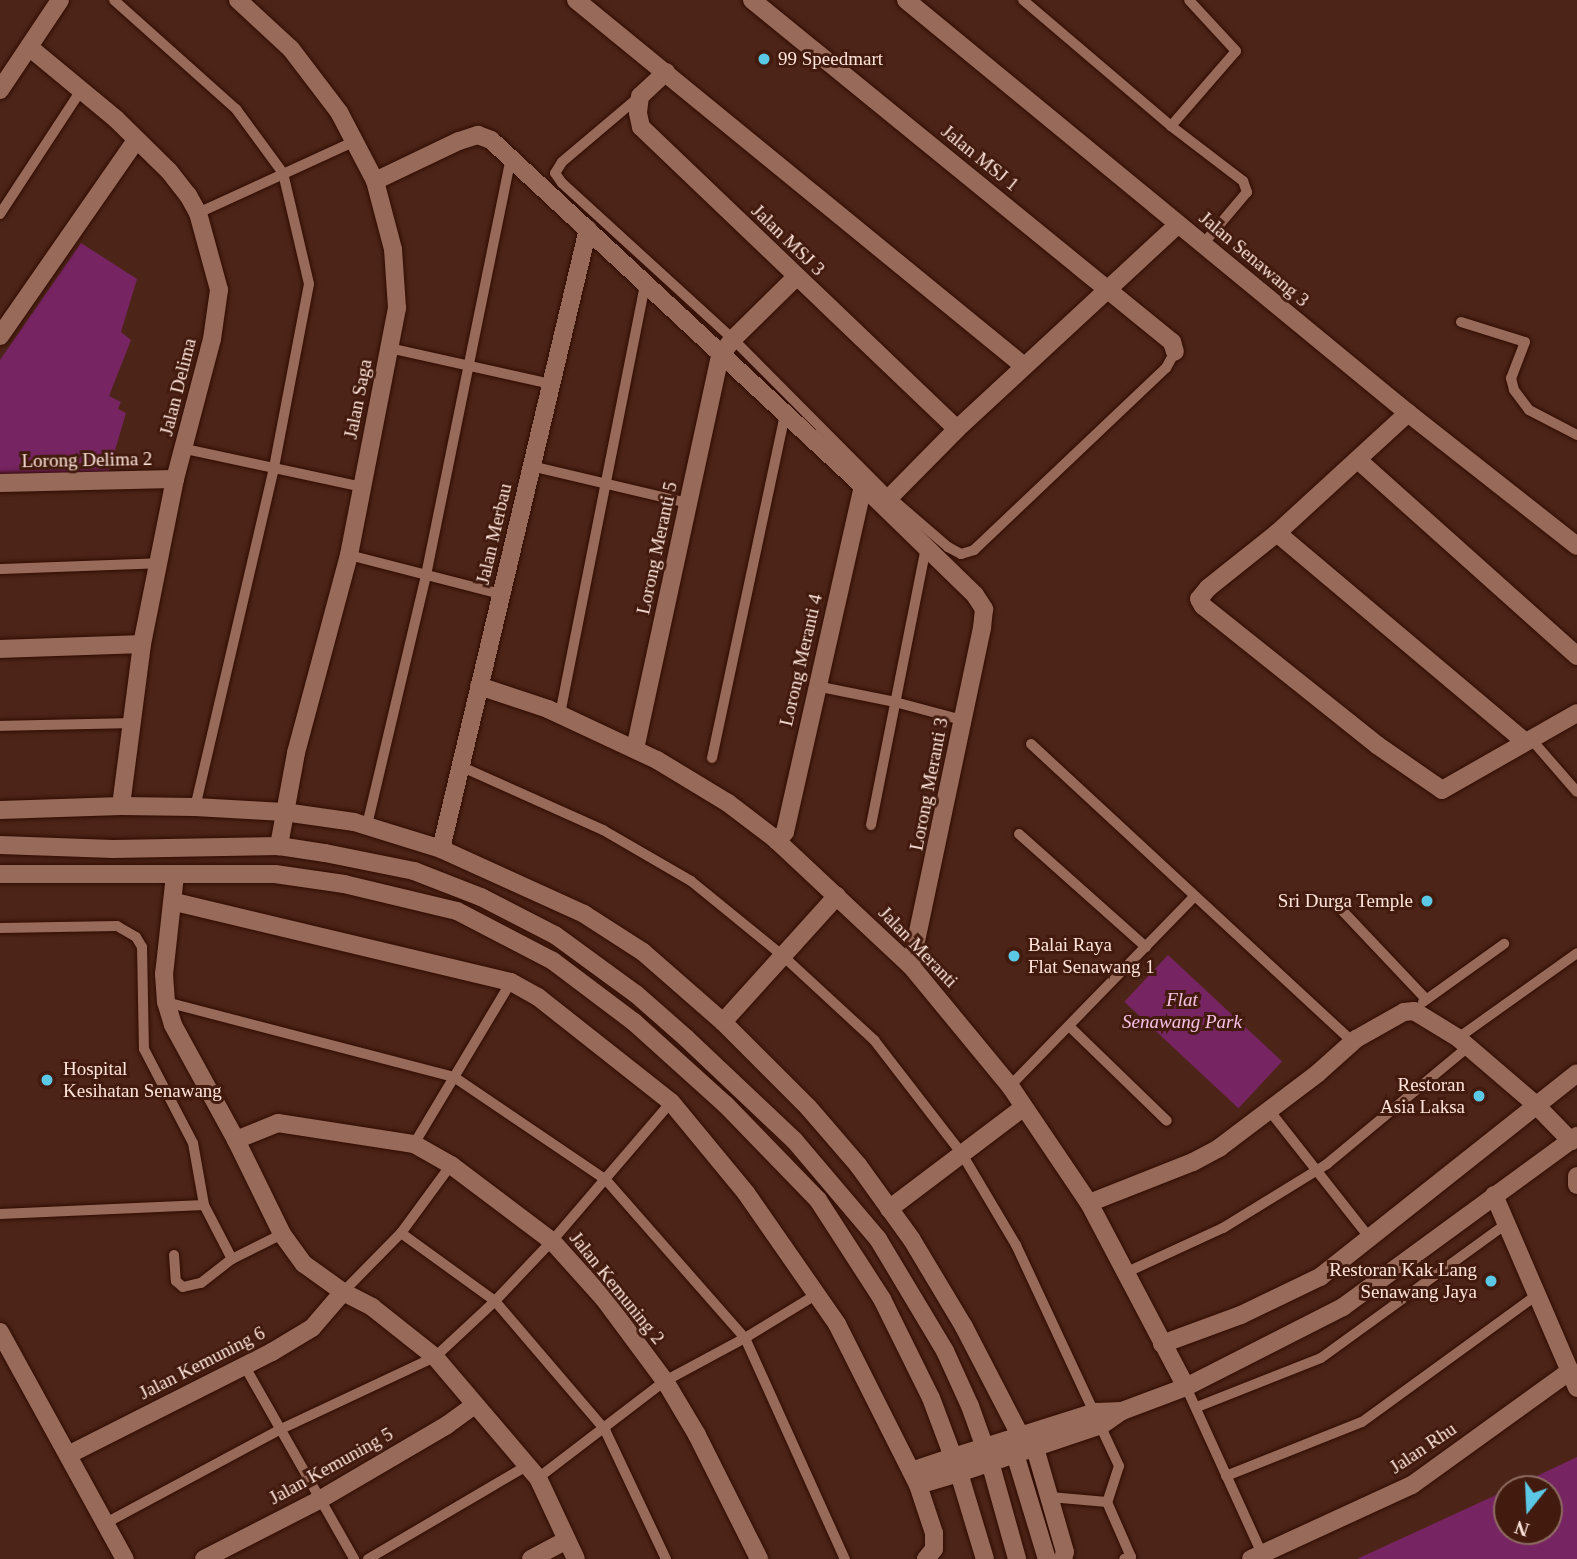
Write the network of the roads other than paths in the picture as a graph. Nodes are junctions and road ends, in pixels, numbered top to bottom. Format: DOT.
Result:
graph roads {
  1 [pos="60,0"];
  2 [pos="114,0"];
  3 [pos="238,0"];
  4 [pos="576,0"];
  5 [pos="752,0"];
  6 [pos="906,0"];
  7 [pos="1023,0"];
  8 [pos="1189,0"];
  9 [pos="29,47"];
  10 [pos="666,72"];
  11 [pos="0,90"];
  12 [pos="81,90"];
  13 [pos="640,96"];
  14 [pos="1171,126"];
  15 [pos="136,140"];
  16 [pos="355,141"];
  17 [pos="511,158"];
  18 [pos="283,173"];
  19 [pos="375,181"];
  20 [pos="198,213"];
  21 [pos="0,214"];
  22 [pos="1178,224"];
  23 [pos="588,229"];
  24 [pos="1203,244"];
  25 [pos="796,277"];
  26 [pos="645,283"];
  27 [pos="1109,291"];
  28 [pos="1461,322"];
  29 [pos="1,334"];
  30 [pos="733,339"];
  31 [pos="389,348"];
  32 [pos="1175,352"];
  33 [pos="720,356"];
  34 [pos="469,365"];
  35 [pos="1024,366"];
  36 [pos="551,384"];
  37 [pos="1408,413"];
  38 [pos="785,414"];
  39 [pos="957,429"];
  40 [pos="1577,435"];
  41 [pos="185,449"];
  42 [pos="1358,460"];
  43 [pos="531,466"];
  44 [pos="274,468"];
  45 [pos="175,480"];
  46 [pos="0,483"];
  47 [pos="605,485"];
  48 [pos="863,486"];
  49 [pos="363,487"];
  50 [pos="890,496"];
  51 [pos="688,503"];
  52 [pos="1277,533"];
  53 [pos="926,546"];
  54 [pos="1577,546"];
  55 [pos="349,555"];
  56 [pos="160,563"];
  57 [pos="0,569"];
  58 [pos="426,575"];
  59 [pos="501,594"];
  60 [pos="142,644"];
  61 [pos="0,649"];
  62 [pos="1577,656"];
  63 [pos="479,686"];
  64 [pos="816,686"];
  65 [pos="895,702"];
  66 [pos="1577,713"];
  67 [pos="560,714"];
  68 [pos="962,720"];
  69 [pos="130,723"];
  70 [pos="0,726"];
  71 [pos="1528,741"];
  72 [pos="1031,744"];
  73 [pos="635,749"];
  74 [pos="712,758"];
  75 [pos="460,766"];
  76 [pos="1577,792"];
  77 [pos="121,806"];
  78 [pos="195,807"];
  79 [pos="0,810"];
  80 [pos="284,812"];
  81 [pos="367,825"];
  82 [pos="871,825"];
  83 [pos="1019,834"];
  84 [pos="777,841"];
  85 [pos="0,845"];
  86 [pos="279,846"];
  87 [pos="441,849"];
  88 [pos="0,874"];
  89 [pos="175,875"];
  90 [pos="837,896"];
  91 [pos="1195,896"];
  92 [pos="174,902"];
  93 [pos="1337,905"];
  94 [pos="0,928"];
  95 [pos="1504,944"];
  96 [pos="1146,947"];
  97 [pos="1577,953"];
  98 [pos="783,956"];
  99 [pos="911,966"];
  100 [pos="511,982"];
  101 [pos="166,1002"];
  102 [pos="1420,1005"];
  103 [pos="723,1023"];
  104 [pos="1069,1026"];
  105 [pos="1353,1042"];
  106 [pos="1463,1042"];
  107 [pos="1577,1073"];
  108 [pos="454,1077"];
  109 [pos="1010,1086"];
  110 [pos="671,1102"];
  111 [pos="1535,1104"];
  112 [pos="1024,1107"];
  113 [pos="1269,1110"];
  114 [pos="1167,1121"];
  115 [pos="1574,1139"];
  116 [pos="236,1140"];
  117 [pos="414,1144"];
  118 [pos="962,1154"];
  119 [pos="451,1165"];
  120 [pos="1315,1171"];
  121 [pos="1577,1176"];
  122 [pos="606,1180"];
  123 [pos="1577,1185"];
  124 [pos="1494,1195"];
  125 [pos="1089,1203"];
  126 [pos="204,1205"];
  127 [pos="890,1209"];
  128 [pos="0,1214"];
  129 [pos="1506,1224"];
  130 [pos="401,1233"];
  131 [pos="282,1234"];
  132 [pos="1369,1237"];
  133 [pos="552,1241"];
  134 [pos="174,1255"];
  135 [pos="232,1259"];
  136 [pos="1125,1273"];
  137 [pos="343,1292"];
  138 [pos="817,1294"];
  139 [pos="1537,1295"];
  140 [pos="495,1301"];
  141 [pos="0,1332"];
  142 [pos="745,1339"];
  143 [pos="1162,1344"];
  144 [pos="436,1357"];
  145 [pos="244,1365"];
  146 [pos="1573,1379"];
  147 [pos="665,1381"];
  148 [pos="1186,1387"];
  149 [pos="475,1405"];
  150 [pos="1197,1407"];
  151 [pos="1099,1418"];
  152 [pos="279,1430"];
  153 [pos="605,1430"];
  154 [pos="1020,1436"];
  155 [pos="1035,1448"];
  156 [pos="1014,1454"];
  157 [pos="68,1455"];
  158 [pos="988,1455"];
  159 [pos="956,1465"];
  160 [pos="533,1471"];
  161 [pos="1226,1476"];
  162 [pos="914,1478"];
  163 [pos="1050,1497"];
  164 [pos="321,1499"];
  165 [pos="999,1499"];
  166 [pos="1107,1502"];
  167 [pos="1028,1503"];
  168 [pos="104,1524"];
  169 [pos="566,1540"];
  170 [pos="1257,1557"];
  171 [pos="125,1559"];
  172 [pos="204,1559"];
  173 [pos="354,1559"];
  174 [pos="368,1559"];
  175 [pos="531,1559"];
  176 [pos="576,1559"];
  177 [pos="666,1559"];
  178 [pos="759,1559"];
  179 [pos="845,1559"];
  180 [pos="926,1559"];
  181 [pos="985,1559"];
  182 [pos="1017,1559"];
  183 [pos="1047,1559"];
  184 [pos="1063,1559"];
  185 [pos="1124,1559"];
  1 -- 9 [label="street"];
  2 -- 18 [label="lane"];
  3 -- 16 [label="street, Jalan Saga"];
  4 -- 10 [label="street"];
  5 -- 27 [label="street, Jalan MSJ 1"];
  6 -- 22 [label="street, Jalan Senawang 3"];
  7 -- 14 [label="lane"];
  8 -- 14 [label="lane"];
  9 -- 11 [label="street"];
  9 -- 12 [label="street, Jalan Delima"];
  10 -- 13 [label="street"];
  10 -- 35 [label="street"];
  12 -- 15 [label="street, Jalan Delima"];
  12 -- 21 [label="lane"];
  13 -- 25 [label="street, Jalan MSJ 3"];
  13 -- 30 [label="lane"];
  14 -- 24 [label="lane"];
  15 -- 20 [label="street, Jalan Delima"];
  15 -- 29 [label="street"];
  16 -- 18 [label="lane"];
  16 -- 19 [label="street, Jalan Saga"];
  17 -- 19 [label="street"];
  17 -- 23 [label="street"];
  17 -- 34 [label="lane"];
  18 -- 20 [label="lane"];
  18 -- 44 [label="lane"];
  19 -- 31 [label="street, Jalan Saga"];
  20 -- 41 [label="street, Jalan Delima"];
  22 -- 24 [label="street, Jalan Senawang 3"];
  22 -- 27 [label="street"];
  23 -- 26 [label="street"];
  23 -- 36 [label="street, Jalan Merbau"];
  24 -- 37 [label="street, Jalan Senawang 3"];
  25 -- 30 [label="street"];
  25 -- 39 [label="street, Jalan MSJ 3"];
  26 -- 33 [label="street"];
  26 -- 47 [label="lane"];
  27 -- 32 [label="street, Jalan MSJ 1"];
  27 -- 35 [label="street"];
  28 -- 40 [label="lane"];
  30 -- 33 [label="street"];
  30 -- 50 [label="lane"];
  31 -- 34 [label="lane"];
  31 -- 49 [label="street, Jalan Saga"];
  32 -- 50 [label="lane"];
  33 -- 38 [label="street"];
  33 -- 51 [label="street, Lorong Meranti 5"];
  34 -- 36 [label="lane"];
  34 -- 58 [label="lane"];
  35 -- 39 [label="street"];
  36 -- 43 [label="street, Jalan Merbau"];
  37 -- 42 [label="street"];
  37 -- 54 [label="street, Jalan Senawang 3"];
  38 -- 48 [label="street"];
  38 -- 74 [label="lane"];
  39 -- 50 [label="street"];
  41 -- 44 [label="lane"];
  41 -- 45 [label="street, Jalan Delima"];
  42 -- 52 [label="street"];
  42 -- 62 [label="street"];
  43 -- 47 [label="lane"];
  43 -- 59 [label="street, Jalan Merbau"];
  44 -- 49 [label="lane"];
  44 -- 78 [label="lane"];
  45 -- 46 [label="street, Lorong Delima 2"];
  45 -- 56 [label="street, Jalan Delima"];
  47 -- 51 [label="lane"];
  47 -- 67 [label="lane"];
  48 -- 53 [label="street"];
  48 -- 64 [label="street, Lorong Meranti 4"];
  49 -- 55 [label="street, Jalan Saga"];
  51 -- 73 [label="street, Lorong Meranti 5"];
  52 -- 71 [label="street"];
  52 -- 71 [label="street"];
  53 -- 65 [label="lane"];
  53 -- 68 [label="street, Lorong Meranti 3"];
  55 -- 58 [label="lane"];
  55 -- 80 [label="street, Jalan Saga"];
  56 -- 57 [label="lane"];
  56 -- 60 [label="street, Jalan Delima"];
  58 -- 59 [label="lane"];
  58 -- 81 [label="lane"];
  59 -- 63 [label="street, Jalan Merbau"];
  60 -- 61 [label="street"];
  60 -- 69 [label="street, Jalan Delima"];
  63 -- 67 [label="street, Jalan Meranti"];
  63 -- 75 [label="street, Jalan Merbau"];
  64 -- 65 [label="lane"];
  64 -- 84 [label="street, Lorong Meranti 4"];
  65 -- 68 [label="lane"];
  65 -- 82 [label="lane"];
  66 -- 71 [label="street"];
  67 -- 73 [label="street, Jalan Meranti"];
  68 -- 99 [label="street, Lorong Meranti 3"];
  69 -- 70 [label="lane"];
  69 -- 77 [label="street, Jalan Delima"];
  71 -- 76 [label="lane"];
  72 -- 91 [label="lane"];
  73 -- 84 [label="street, Jalan Meranti"];
  75 -- 87 [label="street, Jalan Merbau"];
  75 -- 98 [label="lane"];
  77 -- 78 [label="street"];
  77 -- 79 [label="street"];
  78 -- 80 [label="street"];
  80 -- 81 [label="street"];
  80 -- 86 [label="street, Jalan Saga"];
  81 -- 87 [label="street"];
  83 -- 96 [label="lane"];
  84 -- 90 [label="street, Jalan Meranti"];
  85 -- 86 [label="street"];
  86 -- 158 [label="street"];
  87 -- 103 [label="street"];
  88 -- 89 [label="street"];
  89 -- 92 [label="street"];
  89 -- 159 [label="street"];
  90 -- 98 [label="street"];
  90 -- 99 [label="street, Jalan Meranti"];
  91 -- 96 [label="lane"];
  91 -- 105 [label="lane"];
  92 -- 100 [label="street"];
  92 -- 101 [label="street"];
  93 -- 102 [label="lane"];
  94 -- 126 [label="lane"];
  95 -- 102 [label="lane"];
  96 -- 104 [label="lane"];
  97 -- 106 [label="lane"];
  98 -- 103 [label="street"];
  98 -- 118 [label="lane"];
  99 -- 109 [label="street, Jalan Meranti"];
  100 -- 108 [label="lane"];
  100 -- 110 [label="street"];
  101 -- 108 [label="lane"];
  101 -- 116 [label="street"];
  102 -- 105 [label="street"];
  102 -- 106 [label="street"];
  103 -- 127 [label="street"];
  104 -- 109 [label="lane"];
  104 -- 114 [label="lane"];
  105 -- 113 [label="street"];
  106 -- 111 [label="street"];
  106 -- 120 [label="lane"];
  107 -- 111 [label="street"];
  108 -- 117 [label="lane"];
  108 -- 122 [label="lane"];
  109 -- 112 [label="street, Jalan Meranti"];
  110 -- 122 [label="lane"];
  110 -- 138 [label="street"];
  111 -- 115 [label="street"];
  111 -- 132 [label="street"];
  112 -- 118 [label="street"];
  112 -- 125 [label="street, Jalan Meranti"];
  113 -- 120 [label="lane"];
  113 -- 125 [label="street"];
  115 -- 124 [label="street"];
  116 -- 117 [label="street, Jalan Kemuning 2"];
  116 -- 131 [label="street"];
  117 -- 119 [label="street, Jalan Kemuning 2"];
  118 -- 127 [label="street"];
  118 -- 151 [label="lane"];
  119 -- 130 [label="lane"];
  119 -- 133 [label="street, Jalan Kemuning 2"];
  120 -- 132 [label="lane"];
  120 -- 136 [label="lane"];
  121 -- 123 [label="street"];
  122 -- 133 [label="lane"];
  122 -- 142 [label="lane"];
  124 -- 129 [label="street"];
  124 -- 148 [label="street"];
  125 -- 136 [label="street, Jalan Meranti"];
  126 -- 128 [label="lane"];
  126 -- 135 [label="lane"];
  127 -- 154 [label="street"];
  129 -- 139 [label="street"];
  129 -- 150 [label="lane"];
  130 -- 137 [label="lane"];
  130 -- 140 [label="lane"];
  131 -- 135 [label="lane"];
  131 -- 137 [label="street"];
  132 -- 143 [label="street"];
  133 -- 140 [label="lane"];
  133 -- 147 [label="street, Jalan Kemuning 2"];
  134 -- 135 [label="lane"];
  136 -- 143 [label="street, Jalan Meranti"];
  137 -- 144 [label="street"];
  137 -- 145 [label="street, Jalan Kemuning 6"];
  138 -- 142 [label="lane"];
  138 -- 162 [label="street"];
  139 -- 146 [label="street"];
  139 -- 161 [label="lane"];
  140 -- 144 [label="lane"];
  140 -- 153 [label="lane"];
  141 -- 157 [label="street"];
  142 -- 147 [label="lane"];
  142 -- 179 [label="lane"];
  143 -- 148 [label="street, Jalan Meranti"];
  144 -- 149 [label="street"];
  144 -- 152 [label="lane"];
  145 -- 152 [label="lane"];
  145 -- 157 [label="street, Jalan Kemuning 6"];
  146 -- 170 [label="street, Jalan Rhu"];
  147 -- 153 [label="lane"];
  147 -- 178 [label="street, Jalan Kemuning 2"];
  148 -- 150 [label="lane"];
  148 -- 151 [label="street"];
  149 -- 160 [label="street"];
  149 -- 164 [label="street, Jalan Kemuning 5"];
  150 -- 161 [label="lane"];
  151 -- 154 [label="street"];
  151 -- 155 [label="street"];
  151 -- 166 [label="lane"];
  152 -- 164 [label="lane"];
  152 -- 168 [label="lane"];
  153 -- 160 [label="lane"];
  153 -- 177 [label="lane"];
  154 -- 158 [label="street"];
  155 -- 156 [label="street"];
  155 -- 163 [label="street"];
  156 -- 158 [label="street"];
  156 -- 167 [label="street"];
  157 -- 168 [label="street"];
  158 -- 159 [label="street"];
  158 -- 165 [label="street"];
  159 -- 162 [label="street"];
  159 -- 181 [label="street"];
  160 -- 169 [label="street"];
  160 -- 174 [label="lane"];
  161 -- 170 [label="lane"];
  162 -- 180 [label="street"];
  163 -- 166 [label="lane"];
  163 -- 184 [label="street"];
  164 -- 172 [label="street, Jalan Kemuning 5"];
  164 -- 173 [label="lane"];
  165 -- 167 [label="street"];
  165 -- 182 [label="street"];
  166 -- 185 [label="lane"];
  167 -- 183 [label="street"];
  168 -- 171 [label="street"];
  169 -- 175 [label="street"];
  169 -- 176 [label="street"];
}
